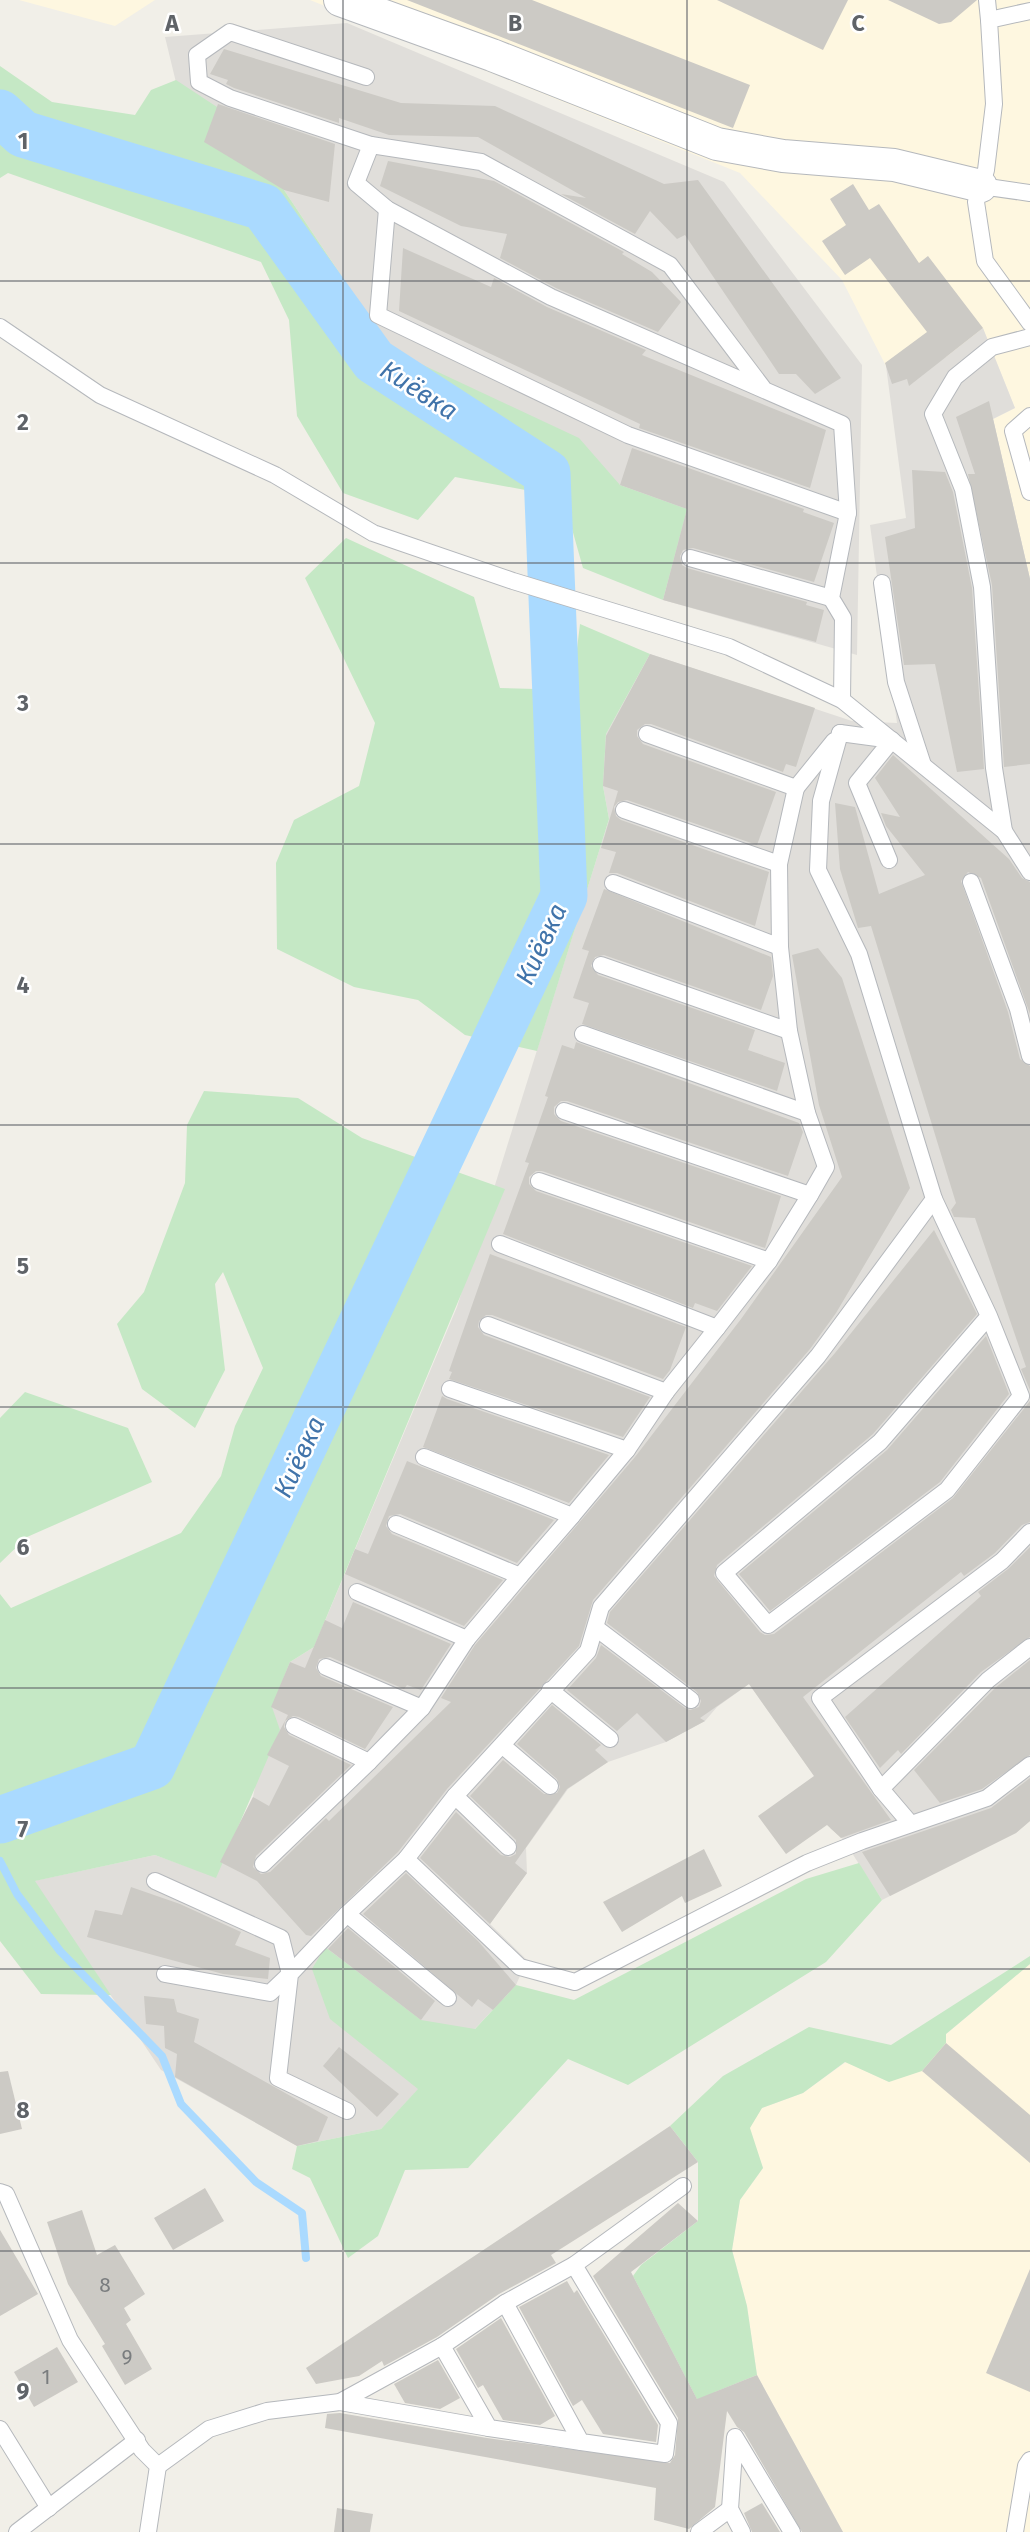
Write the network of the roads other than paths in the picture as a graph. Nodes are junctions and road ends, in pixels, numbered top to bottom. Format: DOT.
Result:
graph roads {
  1 [pos="340,0"];
  2 [pos="987,0"];
  3 [pos="1030,10"];
  4 [pos="989,20"];
  5 [pos="366,77"];
  6 [pos="371,145"];
  7 [pos="981,186"];
  8 [pos="1030,193"];
  9 [pos="387,208"];
  10 [pos="1030,323"];
  11 [pos="0,327"];
  12 [pos="1030,337"];
  13 [pos="763,388"];
  14 [pos="1030,416"];
  15 [pos="1030,492"];
  16 [pos="848,513"];
  17 [pos="690,558"];
  18 [pos="882,583"];
  19 [pos="831,598"];
  20 [pos="842,700"];
  21 [pos="841,733"];
  22 [pos="647,734"];
  23 [pos="892,740"];
  24 [pos="923,765"];
  25 [pos="796,788"];
  26 [pos="624,810"];
  27 [pos="1004,831"];
  28 [pos="889,860"];
  29 [pos="779,864"];
  30 [pos="1030,872"];
  31 [pos="971,882"];
  32 [pos="612,883"];
  33 [pos="780,947"];
  34 [pos="601,965"];
  35 [pos="789,1031"];
  36 [pos="583,1034"];
  37 [pos="1030,1056"];
  38 [pos="564,1111"];
  39 [pos="807,1113"];
  40 [pos="539,1181"];
  41 [pos="810,1195"];
  42 [pos="934,1199"];
  43 [pos="500,1244"];
  44 [pos="769,1261"];
  45 [pos="989,1316"];
  46 [pos="488,1325"];
  47 [pos="718,1328"];
  48 [pos="450,1388"];
  49 [pos="666,1392"];
  50 [pos="627,1450"];
  51 [pos="425,1457"];
  52 [pos="572,1516"];
  53 [pos="396,1524"];
  54 [pos="1030,1532"];
  55 [pos="520,1576"];
  56 [pos="357,1592"];
  57 [pos="596,1628"];
  58 [pos="467,1639"];
  59 [pos="1030,1647"];
  60 [pos="326,1667"];
  61 [pos="550,1690"];
  62 [pos="691,1700"];
  63 [pos="422,1708"];
  64 [pos="294,1726"];
  65 [pos="610,1739"];
  66 [pos="503,1746"];
  67 [pos="369,1762"];
  68 [pos="1030,1765"];
  69 [pos="550,1786"];
  70 [pos="881,1789"];
  71 [pos="455,1796"];
  72 [pos="910,1824"];
  73 [pos="508,1847"];
  74 [pos="406,1859"];
  75 [pos="263,1864"];
  76 [pos="155,1881"];
  77 [pos="347,1914"];
  78 [pos="164,1974"];
  79 [pos="290,1974"];
  80 [pos="448,1998"];
  81 [pos="347,2111"];
  82 [pos="683,2186"];
  83 [pos="0,2192"];
  84 [pos="574,2264"];
  85 [pos="505,2303"];
  86 [pos="442,2346"];
  87 [pos="340,2402"];
  88 [pos="489,2428"];
  89 [pos="0,2429"];
  90 [pos="137,2440"];
  91 [pos="581,2442"];
  92 [pos="1030,2460"];
  93 [pos="158,2466"];
  94 [pos="49,2508"];
  95 [pos="730,2510"];
  96 [pos="17,2532"];
  97 [pos="148,2532"];
  98 [pos="699,2532"];
  99 [pos="742,2532"];
  100 [pos="792,2532"];
  101 [pos="1015,2532"];
  1 -- 7 [label="street"];
  2 -- 4 [label="lane"];
  3 -- 4 [label="lane"];
  4 -- 7 [label="lane"];
  5 -- 6 [label="lane"];
  6 -- 9 [label="lane"];
  6 -- 13 [label="lane"];
  7 -- 8 [label="lane"];
  7 -- 10 [label="lane"];
  9 -- 13 [label="lane"];
  9 -- 16 [label="lane"];
  11 -- 20 [label="lane"];
  12 -- 27 [label="lane"];
  13 -- 16 [label="lane"];
  14 -- 15 [label="lane"];
  16 -- 19 [label="lane"];
  17 -- 19 [label="lane"];
  18 -- 24 [label="lane"];
  19 -- 20 [label="lane"];
  20 -- 23 [label="lane"];
  21 -- 23 [label="lane"];
  21 -- 25 [label="lane"];
  21 -- 42 [label="lane"];
  22 -- 25 [label="lane"];
  23 -- 24 [label="lane"];
  23 -- 28 [label="lane"];
  24 -- 27 [label="lane"];
  25 -- 29 [label="lane"];
  26 -- 29 [label="lane"];
  27 -- 30 [label="lane"];
  29 -- 33 [label="lane"];
  31 -- 37 [label="lane"];
  32 -- 33 [label="lane"];
  33 -- 35 [label="lane"];
  34 -- 35 [label="lane"];
  35 -- 39 [label="lane"];
  36 -- 39 [label="lane"];
  38 -- 41 [label="lane"];
  39 -- 41 [label="lane"];
  40 -- 44 [label="lane"];
  41 -- 44 [label="lane"];
  42 -- 45 [label="lane"];
  42 -- 57 [label="lane"];
  43 -- 47 [label="lane"];
  44 -- 47 [label="lane"];
  45 -- 45 [label="lane"];
  46 -- 49 [label="lane"];
  47 -- 49 [label="lane"];
  48 -- 50 [label="lane"];
  49 -- 50 [label="lane"];
  50 -- 52 [label="lane"];
  51 -- 52 [label="lane"];
  52 -- 55 [label="lane"];
  53 -- 55 [label="lane"];
  54 -- 70 [label="lane"];
  55 -- 58 [label="lane"];
  56 -- 58 [label="lane"];
  57 -- 61 [label="lane"];
  57 -- 62 [label="lane"];
  58 -- 63 [label="lane"];
  59 -- 70 [label="lane"];
  60 -- 63 [label="lane"];
  61 -- 65 [label="lane"];
  61 -- 66 [label="lane"];
  63 -- 67 [label="lane"];
  64 -- 67 [label="lane"];
  66 -- 69 [label="lane"];
  66 -- 71 [label="lane"];
  67 -- 75 [label="lane"];
  68 -- 72 [label="lane"];
  70 -- 72 [label="lane"];
  71 -- 73 [label="lane"];
  71 -- 74 [label="lane"];
  72 -- 74 [label="lane"];
  74 -- 77 [label="lane"];
  76 -- 79 [label="lane"];
  77 -- 79 [label="lane"];
  77 -- 80 [label="lane"];
  78 -- 79 [label="lane"];
  79 -- 81 [label="lane"];
  82 -- 84 [label="lane"];
  83 -- 90 [label="lane"];
  84 -- 85 [label="lane"];
  84 -- 91 [label="lane"];
  85 -- 86 [label="lane"];
  85 -- 91 [label="lane"];
  86 -- 87 [label="lane"];
  86 -- 88 [label="lane"];
  87 -- 88 [label="lane"];
  87 -- 93 [label="lane"];
  88 -- 91 [label="lane"];
  89 -- 94 [label="lane"];
  90 -- 93 [label="lane"];
  90 -- 94 [label="lane"];
  92 -- 101 [label="lane"];
  93 -- 97 [label="lane"];
  94 -- 96 [label="lane"];
  95 -- 98 [label="lane"];
  95 -- 99 [label="lane"];
  95 -- 100 [label="lane"];
}
